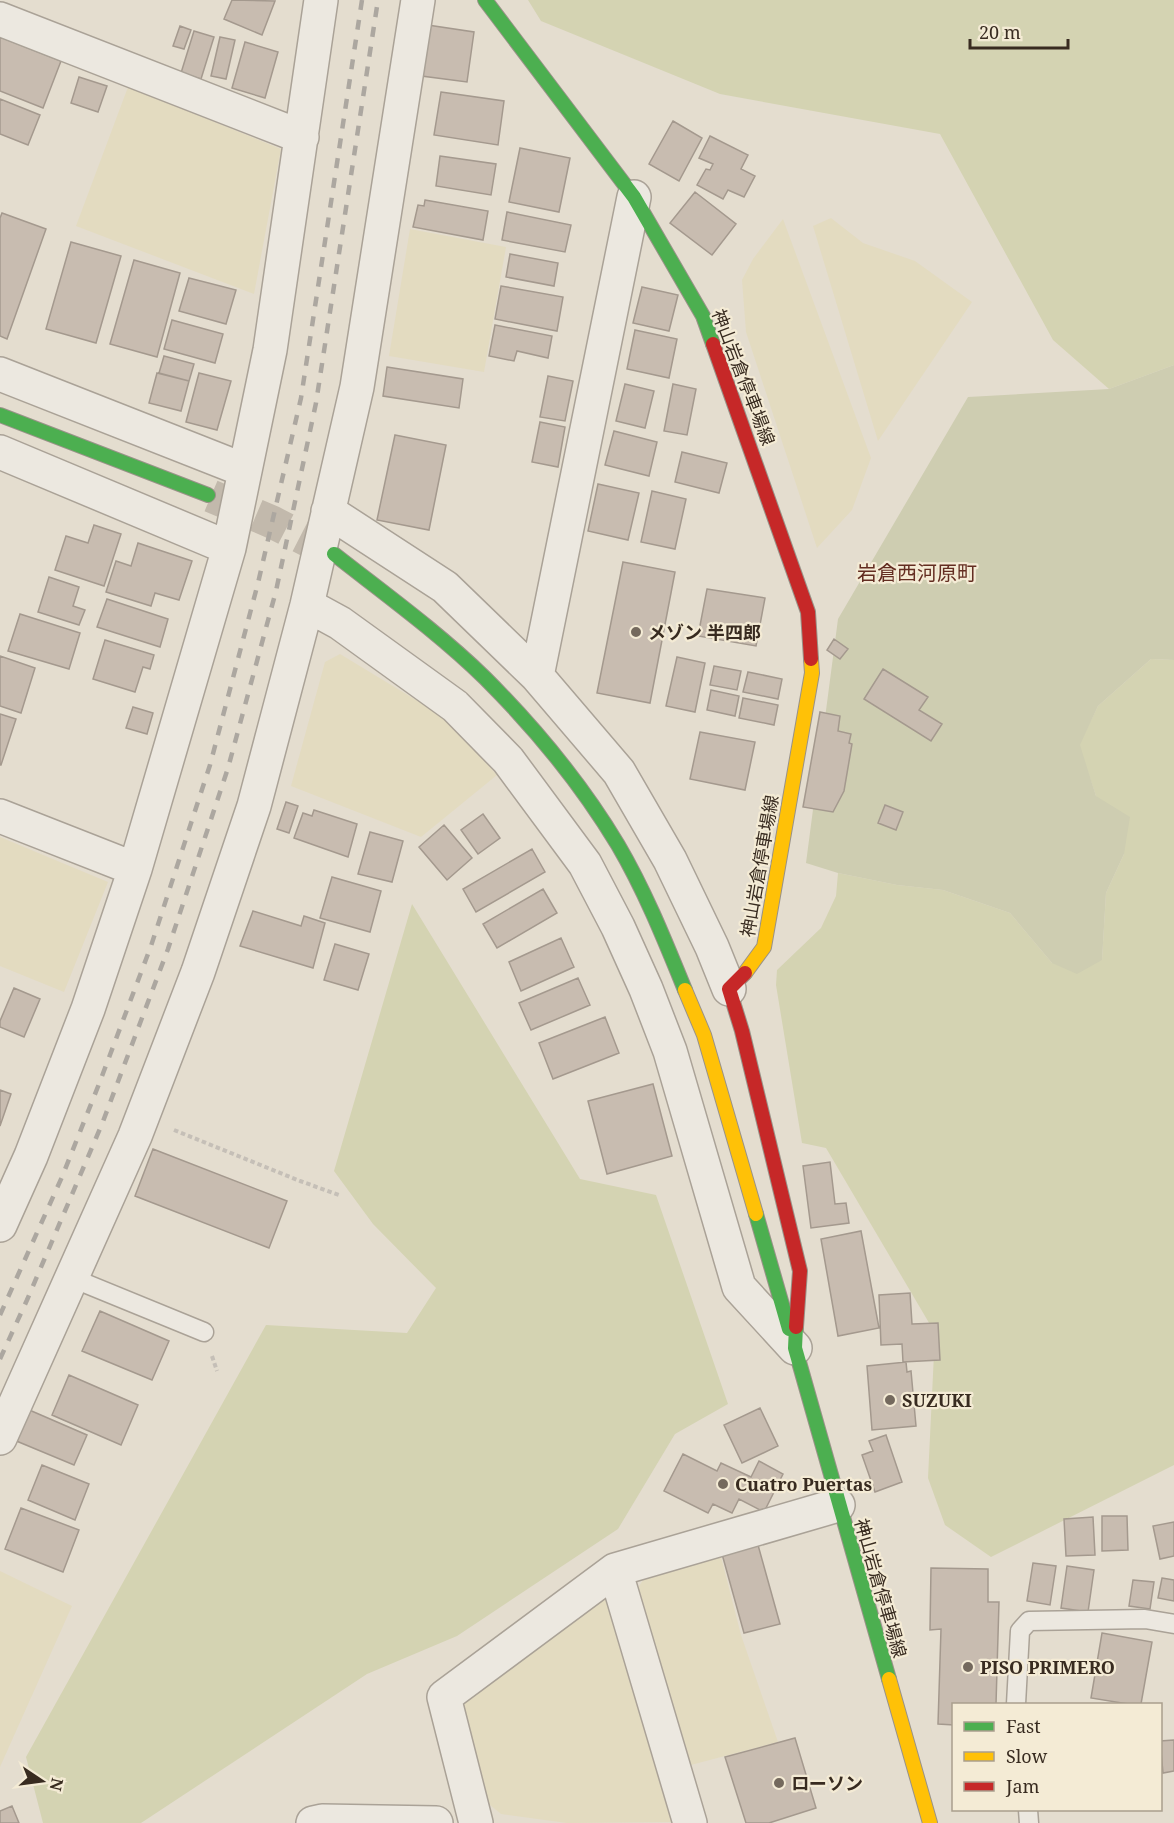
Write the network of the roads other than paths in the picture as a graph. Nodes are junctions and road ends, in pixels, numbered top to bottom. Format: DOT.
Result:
graph roads {
  1 [pos="321,0"];
  2 [pos="418,0"];
  3 [pos="485,0"];
  4 [pos="0,19"];
  5 [pos="302,137"];
  6 [pos="634,197"];
  7 [pos="0,374"];
  8 [pos="0,415"];
  9 [pos="0,452"];
  10 [pos="244,470"];
  11 [pos="208,495"];
  12 [pos="328,512"];
  13 [pos="228,548"];
  14 [pos="334,554"];
  15 [pos="307,604"];
  16 [pos="537,676"];
  17 [pos="0,816"];
  18 [pos="135,868"];
  19 [pos="729,989"];
  20 [pos="0,1225"];
  21 [pos="72,1278"];
  22 [pos="204,1332"];
  23 [pos="795,1348"];
  24 [pos="0,1438"];
  25 [pos="838,1504"];
  26 [pos="615,1570"];
  27 [pos="1174,1624"];
  28 [pos="1016,1703"];
  29 [pos="313,1823"];
  30 [pos="436,1823"];
  31 [pos="476,1823"];
  32 [pos="690,1823"];
  33 [pos="930,1823"];
  1 -- 5 [label="street"];
  2 -- 12 [label="street"];
  3 -- 6 [label="main road, 神山岩倉停車場線"];
  4 -- 5 [label="street"];
  5 -- 10 [label="street"];
  6 -- 16 [label="street"];
  6 -- 19 [label="main road, 神山岩倉停車場線"];
  7 -- 10 [label="street"];
  8 -- 11 [label="main road"];
  9 -- 13 [label="street"];
  10 -- 13 [label="street"];
  12 -- 15 [label="street"];
  12 -- 16 [label="street"];
  13 -- 18 [label="street"];
  14 -- 23 [label="main road"];
  15 -- 21 [label="street"];
  15 -- 23 [label="street"];
  16 -- 19 [label="street"];
  17 -- 18 [label="street"];
  18 -- 20 [label="street"];
  19 -- 23 [label="main road, 神山岩倉停車場線"];
  21 -- 22 [label="lane"];
  21 -- 24 [label="street"];
  23 -- 25 [label="main road, 神山岩倉停車場線"];
  25 -- 26 [label="street"];
  25 -- 33 [label="main road, 神山岩倉停車場線"];
  26 -- 31 [label="street"];
  26 -- 32 [label="street"];
  27 -- 28 [label="lane"];
  29 -- 30 [label="street"];
}
